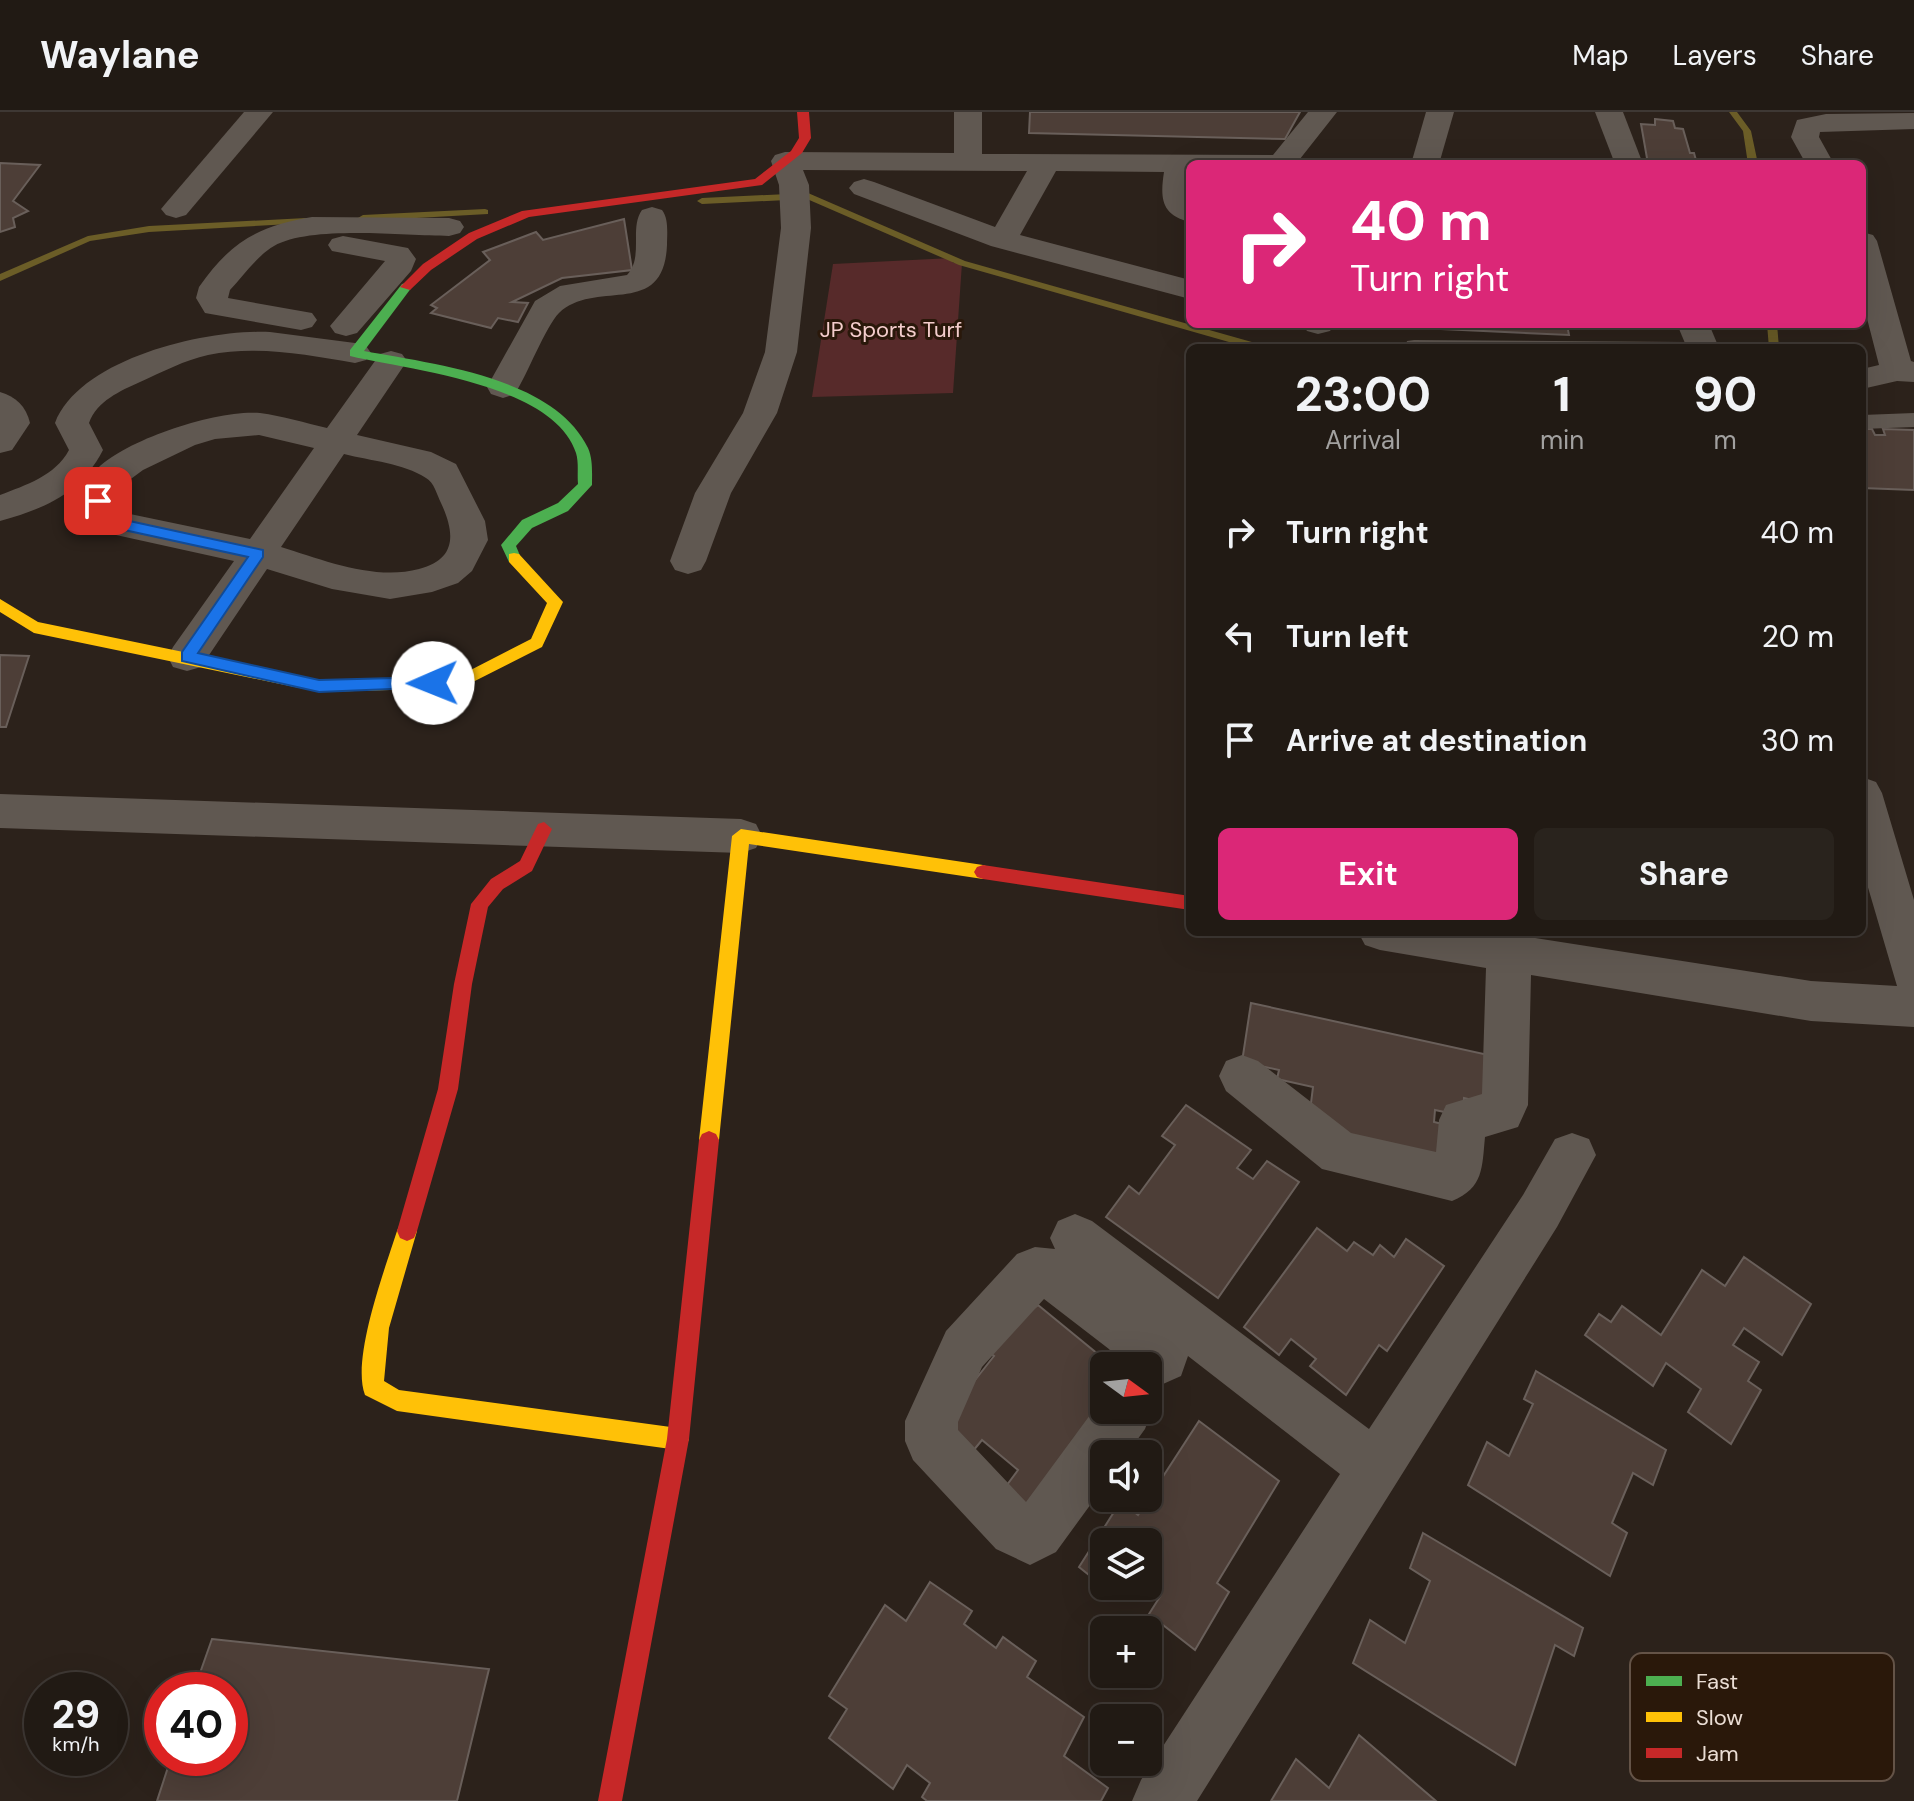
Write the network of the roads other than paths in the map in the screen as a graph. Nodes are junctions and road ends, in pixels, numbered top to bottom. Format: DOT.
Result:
graph roads {
  1 [pos="259,112"];
  2 [pos="803,112"];
  3 [pos="968,112"];
  4 [pos="1323,112"];
  5 [pos="1440,112"];
  6 [pos="1609,112"];
  7 [pos="1914,121"];
  8 [pos="1283,160"];
  9 [pos="1426,160"];
  10 [pos="1627,160"];
  11 [pos="1818,160"];
  12 [pos="968,162"];
  13 [pos="1046,163"];
  14 [pos="1180,163"];
  15 [pos="1186,163"];
  16 [pos="792,186"];
  17 [pos="864,188"];
  18 [pos="176,209"];
  19 [pos="1186,211"];
  20 [pos="652,216"];
  21 [pos="449,227"];
  22 [pos="273,234"];
  23 [pos="1002,240"];
  24 [pos="1866,253"];
  25 [pos="1186,289"];
  26 [pos="357,336"];
  27 [pos="1696,341"];
  28 [pos="1527,344"];
  29 [pos="391,361"];
  30 [pos="1906,372"];
  31 [pos="1866,378"];
  32 [pos="503,387"];
  33 [pos="0,403"];
  34 [pos="1914,420"];
  35 [pos="1866,422"];
  36 [pos="334,440"];
  37 [pos="0,442"];
  38 [pos="94,473"];
  39 [pos="0,509"];
  40 [pos="470,540"];
  41 [pos="508,545"];
  42 [pos="258,553"];
  43 [pos="688,561"];
  44 [pos="0,605"];
  45 [pos="187,657"];
  46 [pos="1866,807"];
  47 [pos="0,811"];
  48 [pos="544,829"];
  49 [pos="741,836"];
  50 [pos="1186,902"];
  51 [pos="1416,936"];
  52 [pos="1489,944"];
  53 [pos="1914,976"];
  54 [pos="1914,1007"];
  55 [pos="1242,1076"];
  56 [pos="1572,1155"];
  57 [pos="1075,1238"];
  58 [pos="1167,1354"];
  59 [pos="1116,1424"];
  60 [pos="678,1439"];
  61 [pos="1375,1467"];
  62 [pos="610,1801"];
  63 [pos="1162,1801"];
  1 -- 18 [label="street"];
  2 -- 16 [label="street"];
  3 -- 12 [label="street"];
  4 -- 8 [label="street"];
  5 -- 9 [label="street"];
  6 -- 10 [label="street"];
  7 -- 11 [label="street"];
  12 -- 13 [label="street"];
  12 -- 16 [label="street"];
  13 -- 14 [label="street"];
  13 -- 23 [label="street"];
  14 -- 15 [label="street"];
  14 -- 19 [label="street"];
  16 -- 26 [label="street"];
  16 -- 43 [label="street"];
  17 -- 23 [label="street"];
  20 -- 32 [label="street"];
  21 -- 22 [label="street"];
  22 -- 26 [label="street"];
  22 -- 26 [label="street"];
  23 -- 25 [label="street"];
  24 -- 30 [label="street"];
  26 -- 29 [label="street"];
  26 -- 38 [label="street"];
  27 -- 28 [label="lane"];
  29 -- 32 [label="street"];
  29 -- 36 [label="street"];
  30 -- 31 [label="street"];
  32 -- 41 [label="street"];
  33 -- 37 [label="street"];
  34 -- 35 [label="lane"];
  36 -- 38 [label="street"];
  36 -- 40 [label="street"];
  36 -- 42 [label="street"];
  38 -- 39 [label="street"];
  38 -- 42 [label="street"];
  40 -- 41 [label="street"];
  40 -- 42 [label="street"];
  41 -- 45 [label="street"];
  42 -- 45 [label="street"];
  44 -- 45 [label="street"];
  46 -- 53 [label="street"];
  47 -- 48 [label="street"];
  48 -- 49 [label="street"];
  48 -- 60 [label="street"];
  49 -- 50 [label="street"];
  49 -- 60 [label="street"];
  51 -- 52 [label="street"];
  52 -- 54 [label="street"];
  52 -- 55 [label="street"];
  56 -- 61 [label="street"];
  57 -- 58 [label="street"];
  58 -- 59 [label="street"];
  58 -- 61 [label="street"];
  60 -- 62 [label="street"];
  61 -- 63 [label="street"];
}
